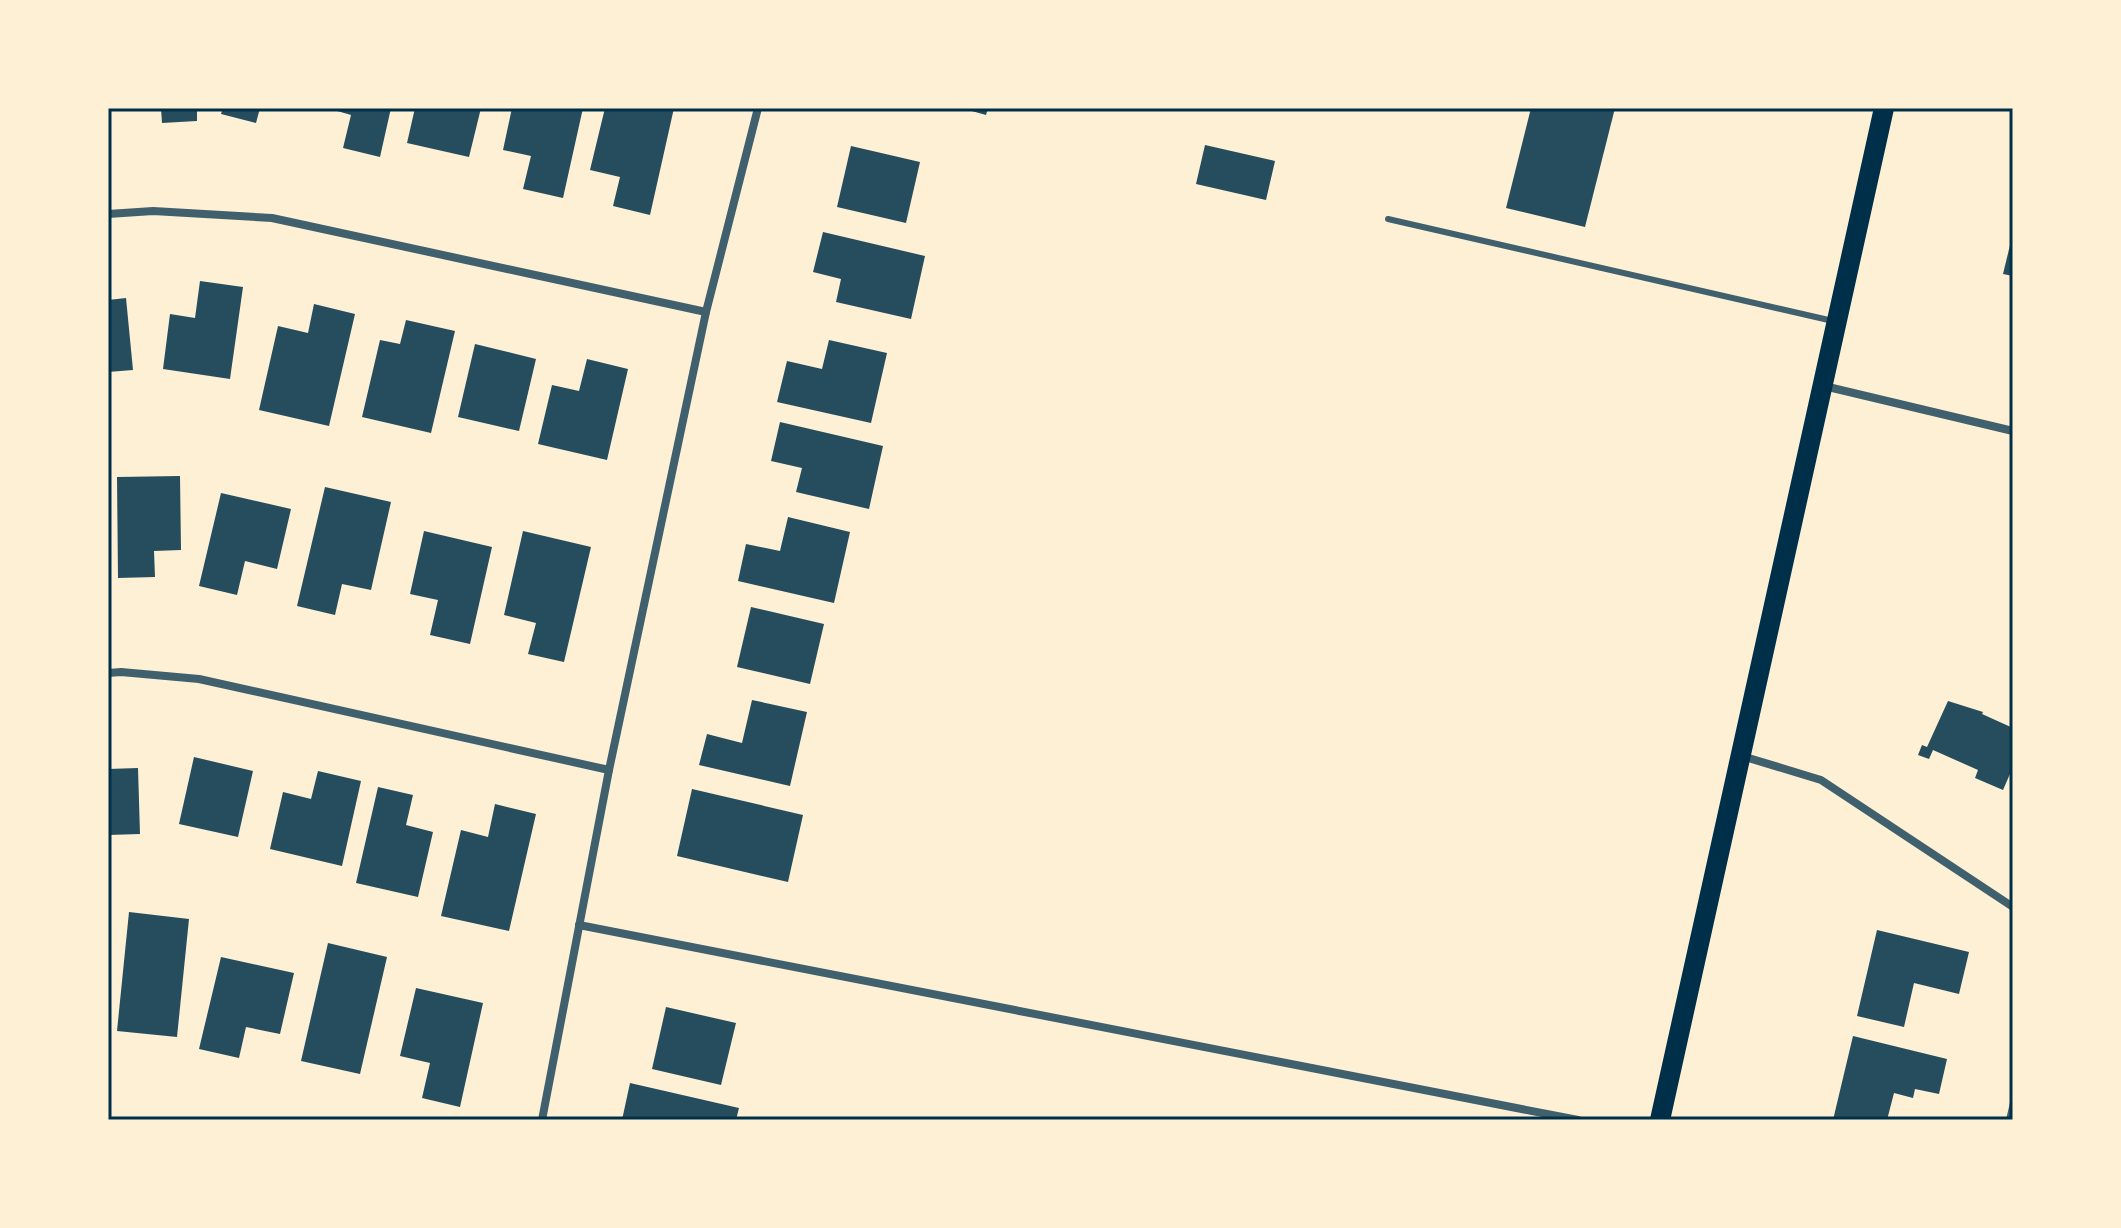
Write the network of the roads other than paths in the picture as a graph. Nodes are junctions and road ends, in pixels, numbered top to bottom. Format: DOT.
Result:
graph roads {
  1 [pos="758,108"];
  2 [pos="1884,108"];
  3 [pos="108,214"];
  4 [pos="1388,219"];
  5 [pos="706,312"];
  6 [pos="1837,322"];
  7 [pos="1823,386"];
  8 [pos="2013,431"];
  9 [pos="108,673"];
  10 [pos="1741,756"];
  11 [pos="609,770"];
  12 [pos="2013,907"];
  13 [pos="579,925"];
  14 [pos="2013,1103"];
  15 [pos="542,1120"];
  16 [pos="1578,1120"];
  17 [pos="1660,1120"];
  18 [pos="2009,1120"];
  1 -- 5 [label="street"];
  2 -- 6 [label="main road"];
  3 -- 5 [label="street"];
  4 -- 6 [label="lane"];
  5 -- 11 [label="street"];
  6 -- 7 [label="main road"];
  7 -- 8 [label="street"];
  7 -- 10 [label="main road"];
  9 -- 11 [label="street"];
  10 -- 12 [label="street"];
  10 -- 17 [label="main road"];
  11 -- 13 [label="street"];
  13 -- 15 [label="street"];
  13 -- 16 [label="street"];
  14 -- 18 [label="lane"];
}
